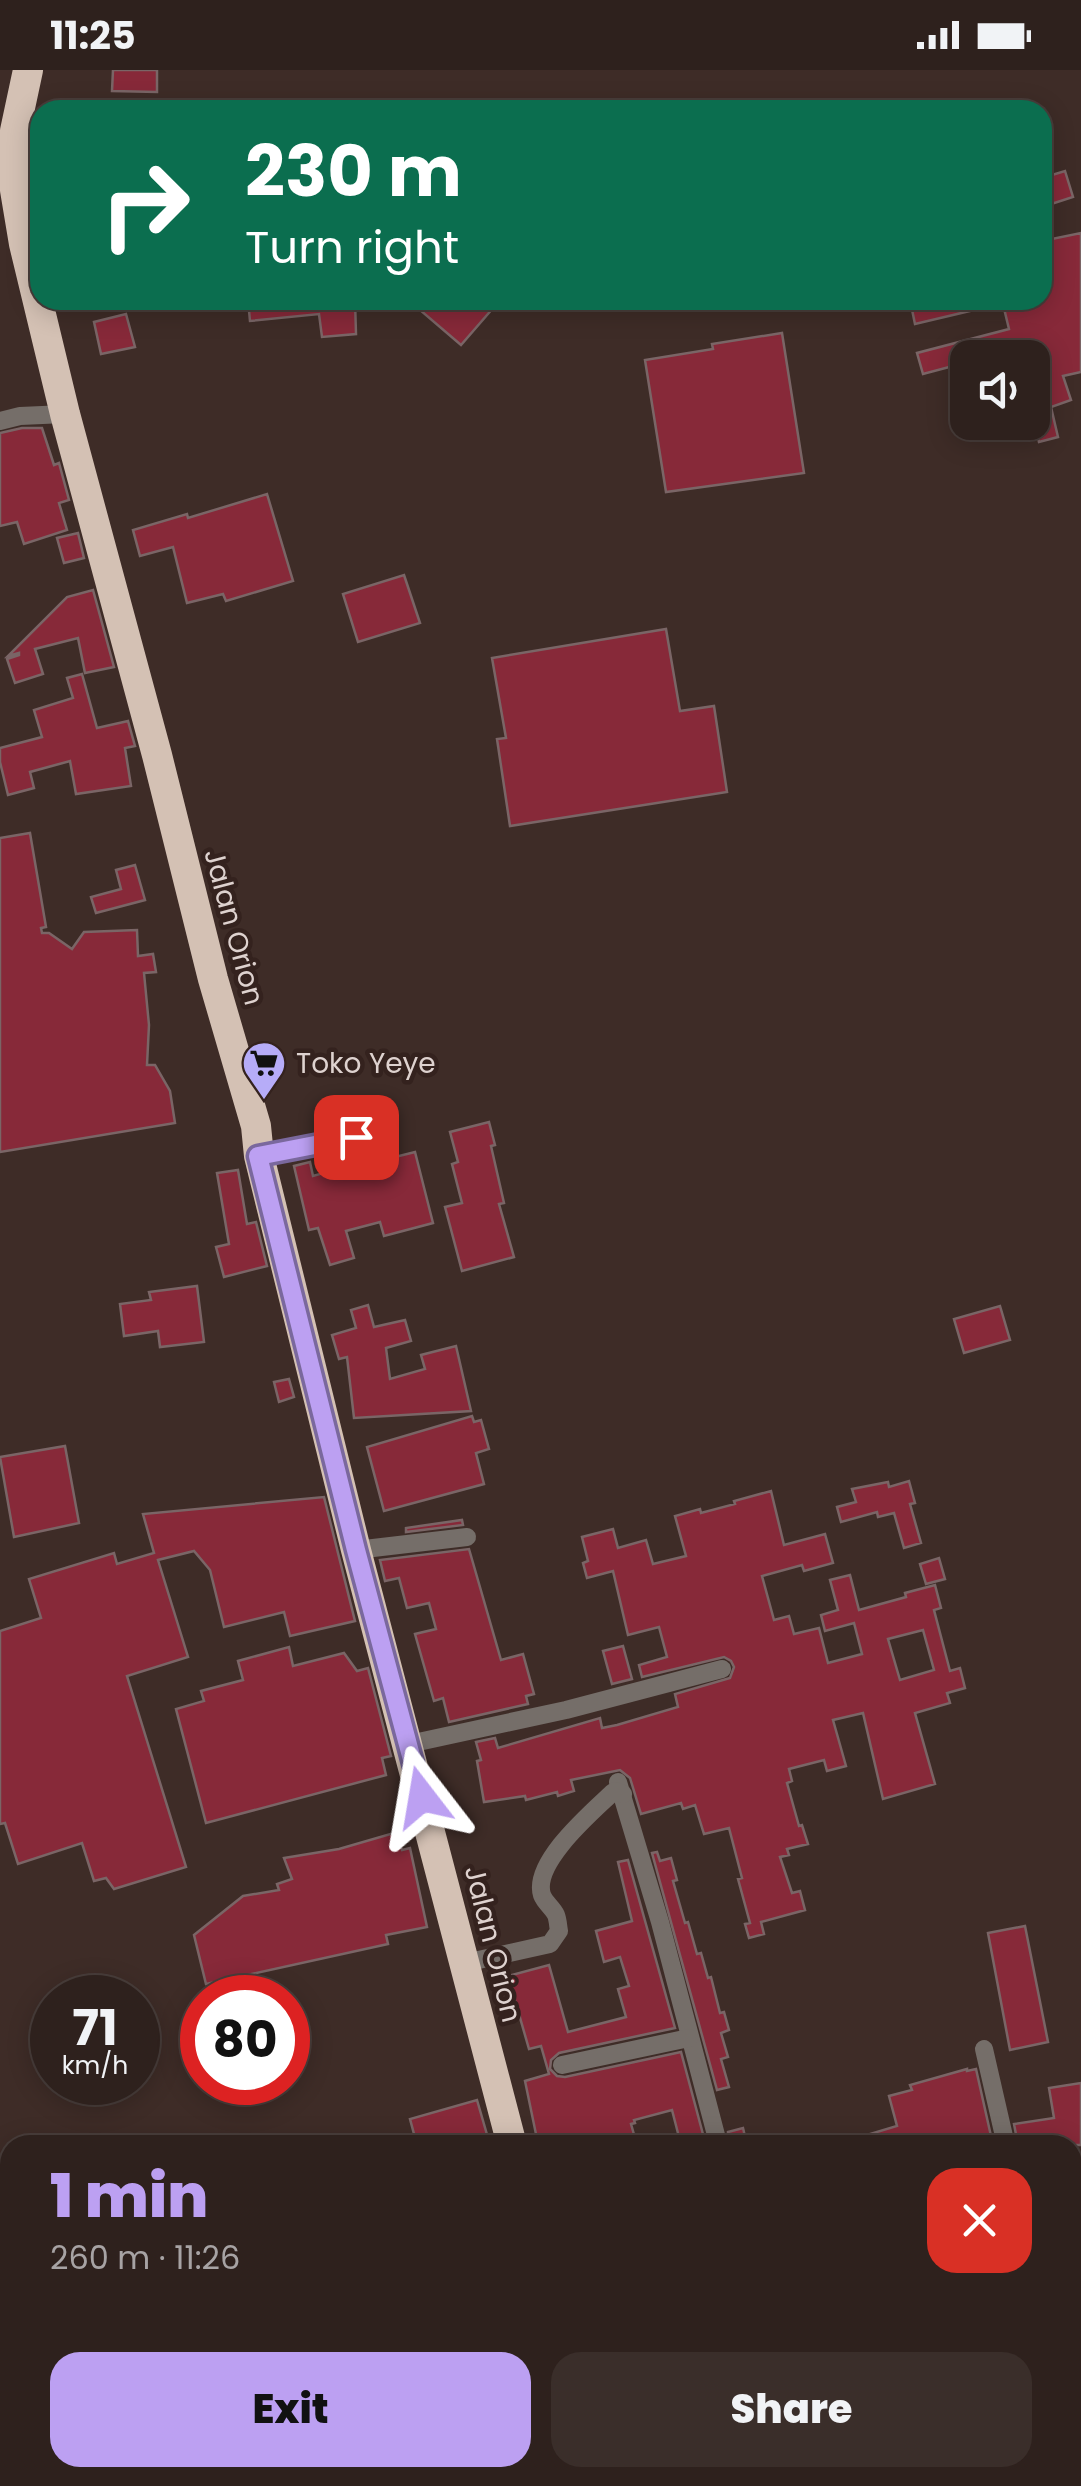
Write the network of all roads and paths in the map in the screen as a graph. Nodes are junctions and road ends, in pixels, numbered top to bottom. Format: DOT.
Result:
graph roads {
  1 [pos="28,70"];
  2 [pos="30,269"];
  3 [pos="40,310"];
  4 [pos="65,414"];
  5 [pos="0,421"];
  6 [pos="382,1135"];
  7 [pos="258,1156"];
  8 [pos="467,1537"];
  9 [pos="356,1550"];
  10 [pos="722,1669"];
  11 [pos="409,1744"];
  12 [pos="465,1963"];
  13 [pos="689,2038"];
  14 [pos="984,2049"];
  15 [pos="562,2066"];
  16 [pos="509,2135"];
  17 [pos="716,2135"];
  18 [pos="1004,2135"];
  1 -- 2 [label="highway, Jalan Orion"];
  3 -- 4 [label="highway, Jalan Orion"];
  4 -- 5 [label="street"];
  4 -- 7 [label="highway, Jalan Orion"];
  6 -- 7 [label="street"];
  7 -- 9 [label="highway, Jalan Orion"];
  8 -- 9 [label="street"];
  9 -- 11 [label="highway, Jalan Orion"];
  10 -- 11 [label="street"];
  11 -- 12 [label="highway, Jalan Orion"];
  12 -- 13 [label="street"];
  12 -- 16 [label="highway, Jalan Orion"];
  13 -- 15 [label="street"];
  13 -- 17 [label="street"];
  14 -- 18 [label="street"];
}
